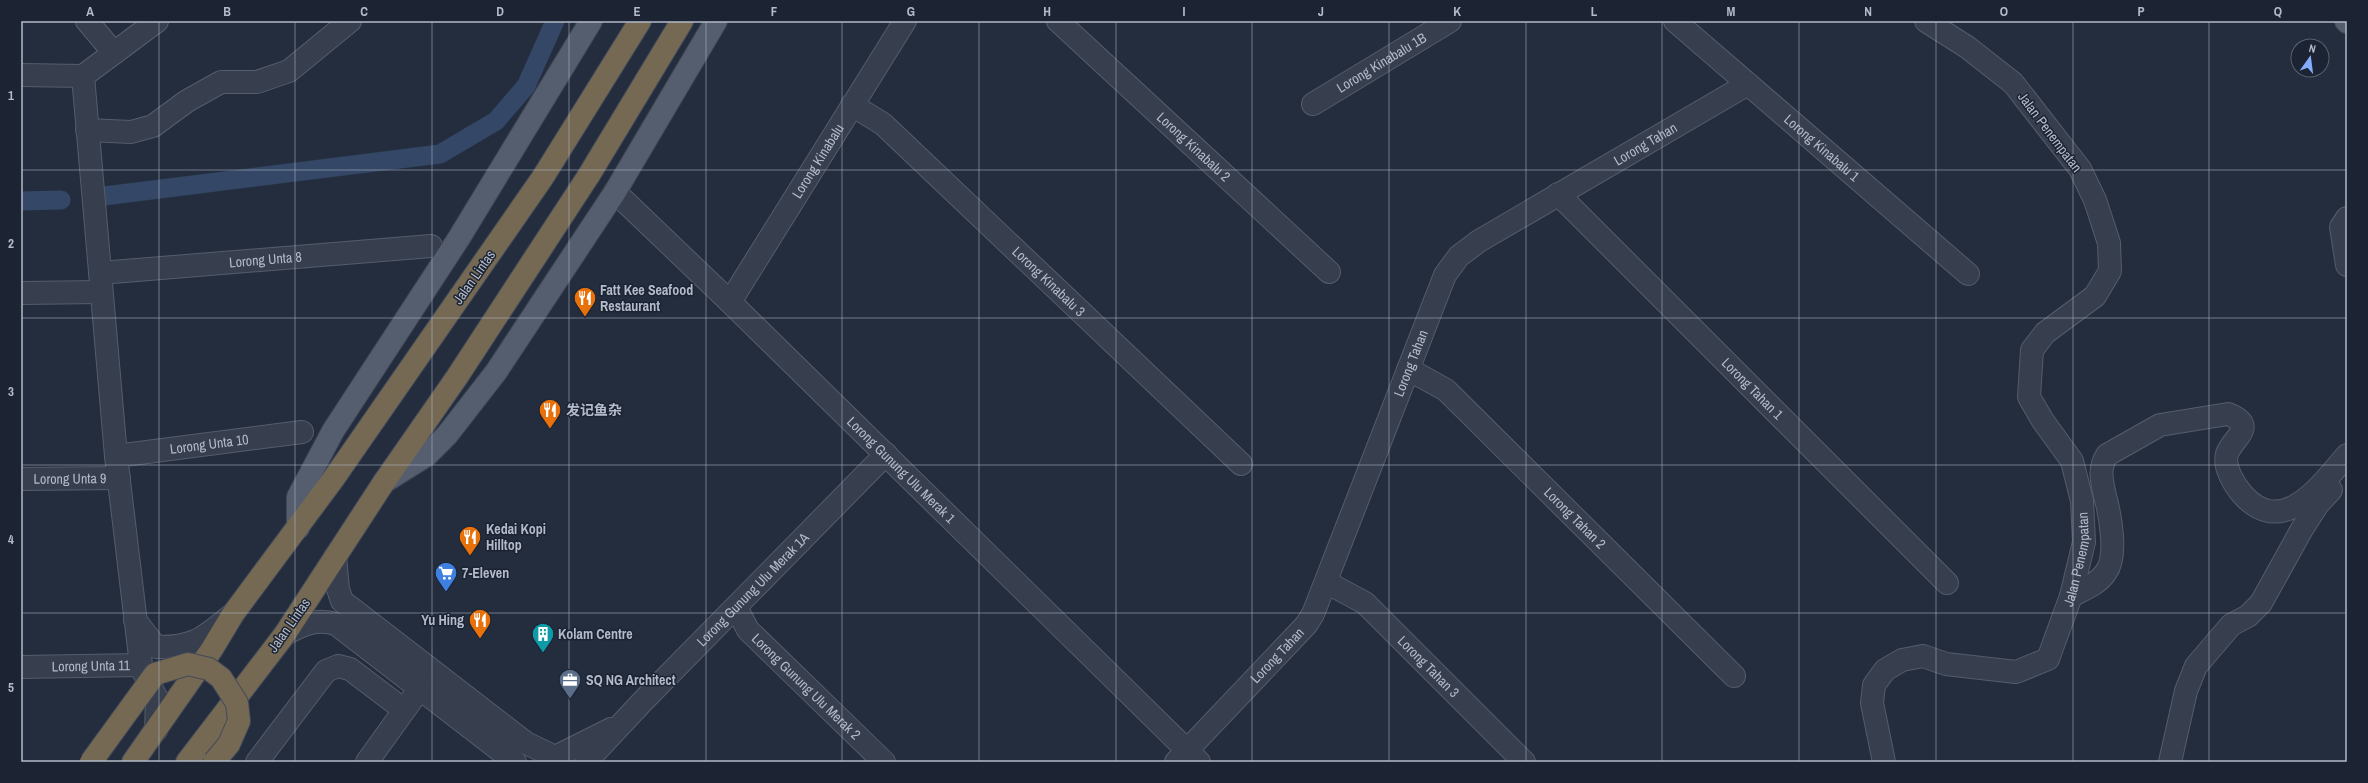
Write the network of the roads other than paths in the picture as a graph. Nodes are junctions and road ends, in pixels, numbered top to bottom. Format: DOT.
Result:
graph roads {
  1 [pos="87,21"];
  2 [pos="157,21"];
  3 [pos="350,21"];
  4 [pos="591,21"];
  5 [pos="640,21"];
  6 [pos="682,21"];
  7 [pos="716,21"];
  8 [pos="905,21"];
  9 [pos="1058,21"];
  10 [pos="1450,21"];
  11 [pos="1675,21"];
  12 [pos="1926,21"];
  13 [pos="114,53"];
  14 [pos="21,76"];
  15 [pos="83,76"];
  16 [pos="1748,84"];
  17 [pos="1313,104"];
  18 [pos="852,105"];
  19 [pos="87,130"];
  20 [pos="615,192"];
  21 [pos="1558,194"];
  22 [pos="2347,218"];
  23 [pos="431,246"];
  24 [pos="2347,265"];
  25 [pos="1329,272"];
  26 [pos="1968,274"];
  27 [pos="100,282"];
  28 [pos="21,293"];
  29 [pos="730,302"];
  30 [pos="1408,369"];
  31 [pos="302,432"];
  32 [pos="886,454"];
  33 [pos="2347,455"];
  34 [pos="116,456"];
  35 [pos="1241,464"];
  36 [pos="2347,471"];
  37 [pos="119,478"];
  38 [pos="21,479"];
  39 [pos="384,482"];
  40 [pos="298,528"];
  41 [pos="335,557"];
  42 [pos="1326,582"];
  43 [pos="1947,583"];
  44 [pos="2072,596"];
  45 [pos="736,606"];
  46 [pos="234,614"];
  47 [pos="135,620"];
  48 [pos="285,634"];
  49 [pos="141,665"];
  50 [pos="21,667"];
  51 [pos="1734,676"];
  52 [pos="419,688"];
  53 [pos="404,710"];
  54 [pos="619,725"];
  55 [pos="156,730"];
  56 [pos="552,758"];
  57 [pos="1187,758"];
  58 [pos="91,762"];
  59 [pos="133,762"];
  60 [pos="187,762"];
  61 [pos="214,762"];
  62 [pos="257,762"];
  63 [pos="367,762"];
  64 [pos="515,762"];
  65 [pos="586,762"];
  66 [pos="884,762"];
  67 [pos="1524,762"];
  68 [pos="1884,762"];
  69 [pos="2170,762"];
  1 -- 13 [label="street"];
  2 -- 13 [label="street"];
  3 -- 19 [label="street"];
  4 -- 40 [label="main road"];
  5 -- 40 [label="highway, Jalan Lintas"];
  6 -- 39 [label="highway, Jalan Lintas"];
  7 -- 20 [label="main road, Jalan Lintas"];
  8 -- 18 [label="street, Lorong Kinabalu"];
  9 -- 25 [label="street, Lorong Kinabalu 2"];
  10 -- 17 [label="street, Lorong Kinabalu 1B"];
  11 -- 16 [label="street, Lorong Kinabalu 1"];
  12 -- 44 [label="street, Jalan Penempatan"];
  13 -- 15 [label="street"];
  14 -- 15 [label="street"];
  15 -- 19 [label="street, Lorong Unta 11"];
  16 -- 21 [label="street, Lorong Tahan"];
  16 -- 26 [label="street, Lorong Kinabalu 1"];
  18 -- 29 [label="street, Lorong Kinabalu"];
  18 -- 35 [label="street, Lorong Kinabalu 3"];
  19 -- 27 [label="street, Lorong Unta 11"];
  20 -- 29 [label="street, Lorong Gunung Ulu Merak 1"];
  20 -- 39 [label="main road, Jalan Lintas"];
  21 -- 30 [label="street, Lorong Tahan"];
  21 -- 43 [label="street, Lorong Tahan 1"];
  22 -- 24 [label="street"];
  23 -- 27 [label="street, Lorong Unta 8"];
  27 -- 28 [label="street, Lorong Unta 8"];
  27 -- 34 [label="street, Lorong Unta 11"];
  29 -- 32 [label="street, Lorong Gunung Ulu Merak 1"];
  30 -- 42 [label="street, Lorong Tahan"];
  30 -- 51 [label="street, Lorong Tahan 2"];
  31 -- 34 [label="street, Lorong Unta 10"];
  32 -- 45 [label="street, Lorong Gunung Ulu Merak 1A"];
  32 -- 57 [label="street, Lorong Gunung Ulu Merak 1"];
  33 -- 44 [label="street"];
  34 -- 37 [label="street, Lorong Unta 11"];
  36 -- 69 [label="street"];
  37 -- 38 [label="street, Lorong Unta 9"];
  37 -- 47 [label="street, Lorong Unta 11"];
  39 -- 41 [label="highway, Jalan Lintas"];
  40 -- 46 [label="highway, Jalan Lintas"];
  41 -- 48 [label="highway, Jalan Lintas"];
  41 -- 56 [label="street"];
  42 -- 57 [label="street, Lorong Tahan"];
  42 -- 67 [label="street, Lorong Tahan 3"];
  44 -- 68 [label="street, Jalan Penempatan"];
  45 -- 54 [label="street, Lorong Gunung Ulu Merak 1A"];
  45 -- 66 [label="street, Lorong Gunung Ulu Merak 2"];
  46 -- 47 [label="street"];
  46 -- 55 [label="highway, Jalan Lintas"];
  47 -- 49 [label="street, Lorong Unta 11"];
  48 -- 52 [label="street"];
  48 -- 60 [label="highway, Jalan Lintas"];
  49 -- 50 [label="street, Lorong Unta 11"];
  49 -- 55 [label="street"];
  52 -- 53 [label="street"];
  52 -- 64 [label="street"];
  53 -- 62 [label="street"];
  53 -- 63 [label="street"];
  54 -- 56 [label="street, Lorong Gunung Ulu Merak 1A"];
  54 -- 65 [label="street, Lorong Gunung Ulu Merak 1A"];
  55 -- 59 [label="highway, Jalan Lintas"];
  58 -- 61 [label="highway, bridge"];
}
